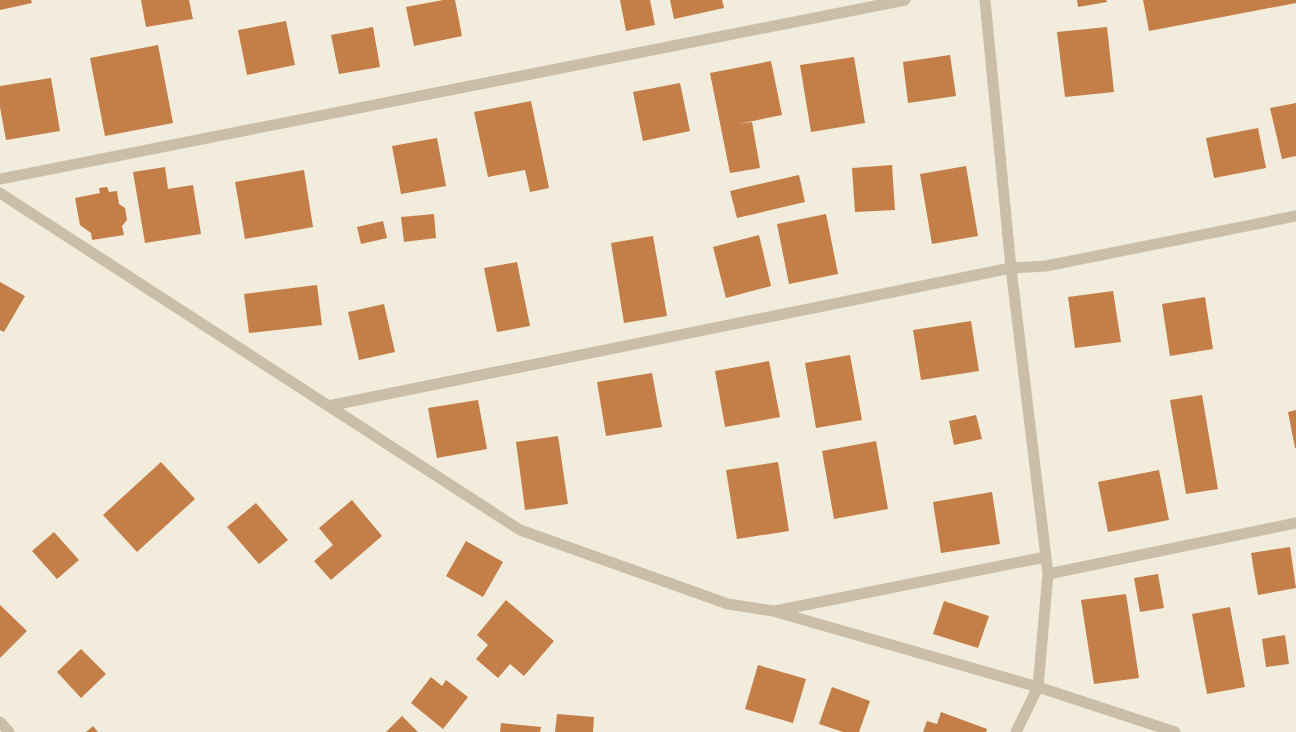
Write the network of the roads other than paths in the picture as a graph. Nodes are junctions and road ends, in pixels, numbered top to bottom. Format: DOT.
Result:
graph roads {
  1 [pos="905,0"];
  2 [pos="985,0"];
  3 [pos="0,179"];
  4 [pos="0,193"];
  5 [pos="1296,216"];
  6 [pos="1011,268"];
  7 [pos="328,406"];
  8 [pos="1296,523"];
  9 [pos="1045,557"];
  10 [pos="1048,574"];
  11 [pos="773,611"];
  12 [pos="1038,687"];
  13 [pos="0,722"];
  14 [pos="9,732"];
  15 [pos="1016,732"];
  16 [pos="1175,732"];
  1 -- 3 [label="street"];
  2 -- 6 [label="street"];
  4 -- 7 [label="street"];
  5 -- 6 [label="street"];
  6 -- 7 [label="street"];
  6 -- 9 [label="street"];
  7 -- 11 [label="street"];
  8 -- 10 [label="street"];
  9 -- 10 [label="street"];
  9 -- 11 [label="street"];
  10 -- 12 [label="street"];
  11 -- 12 [label="street"];
  12 -- 15 [label="street"];
  12 -- 16 [label="street"];
  13 -- 14 [label="street"];
}
